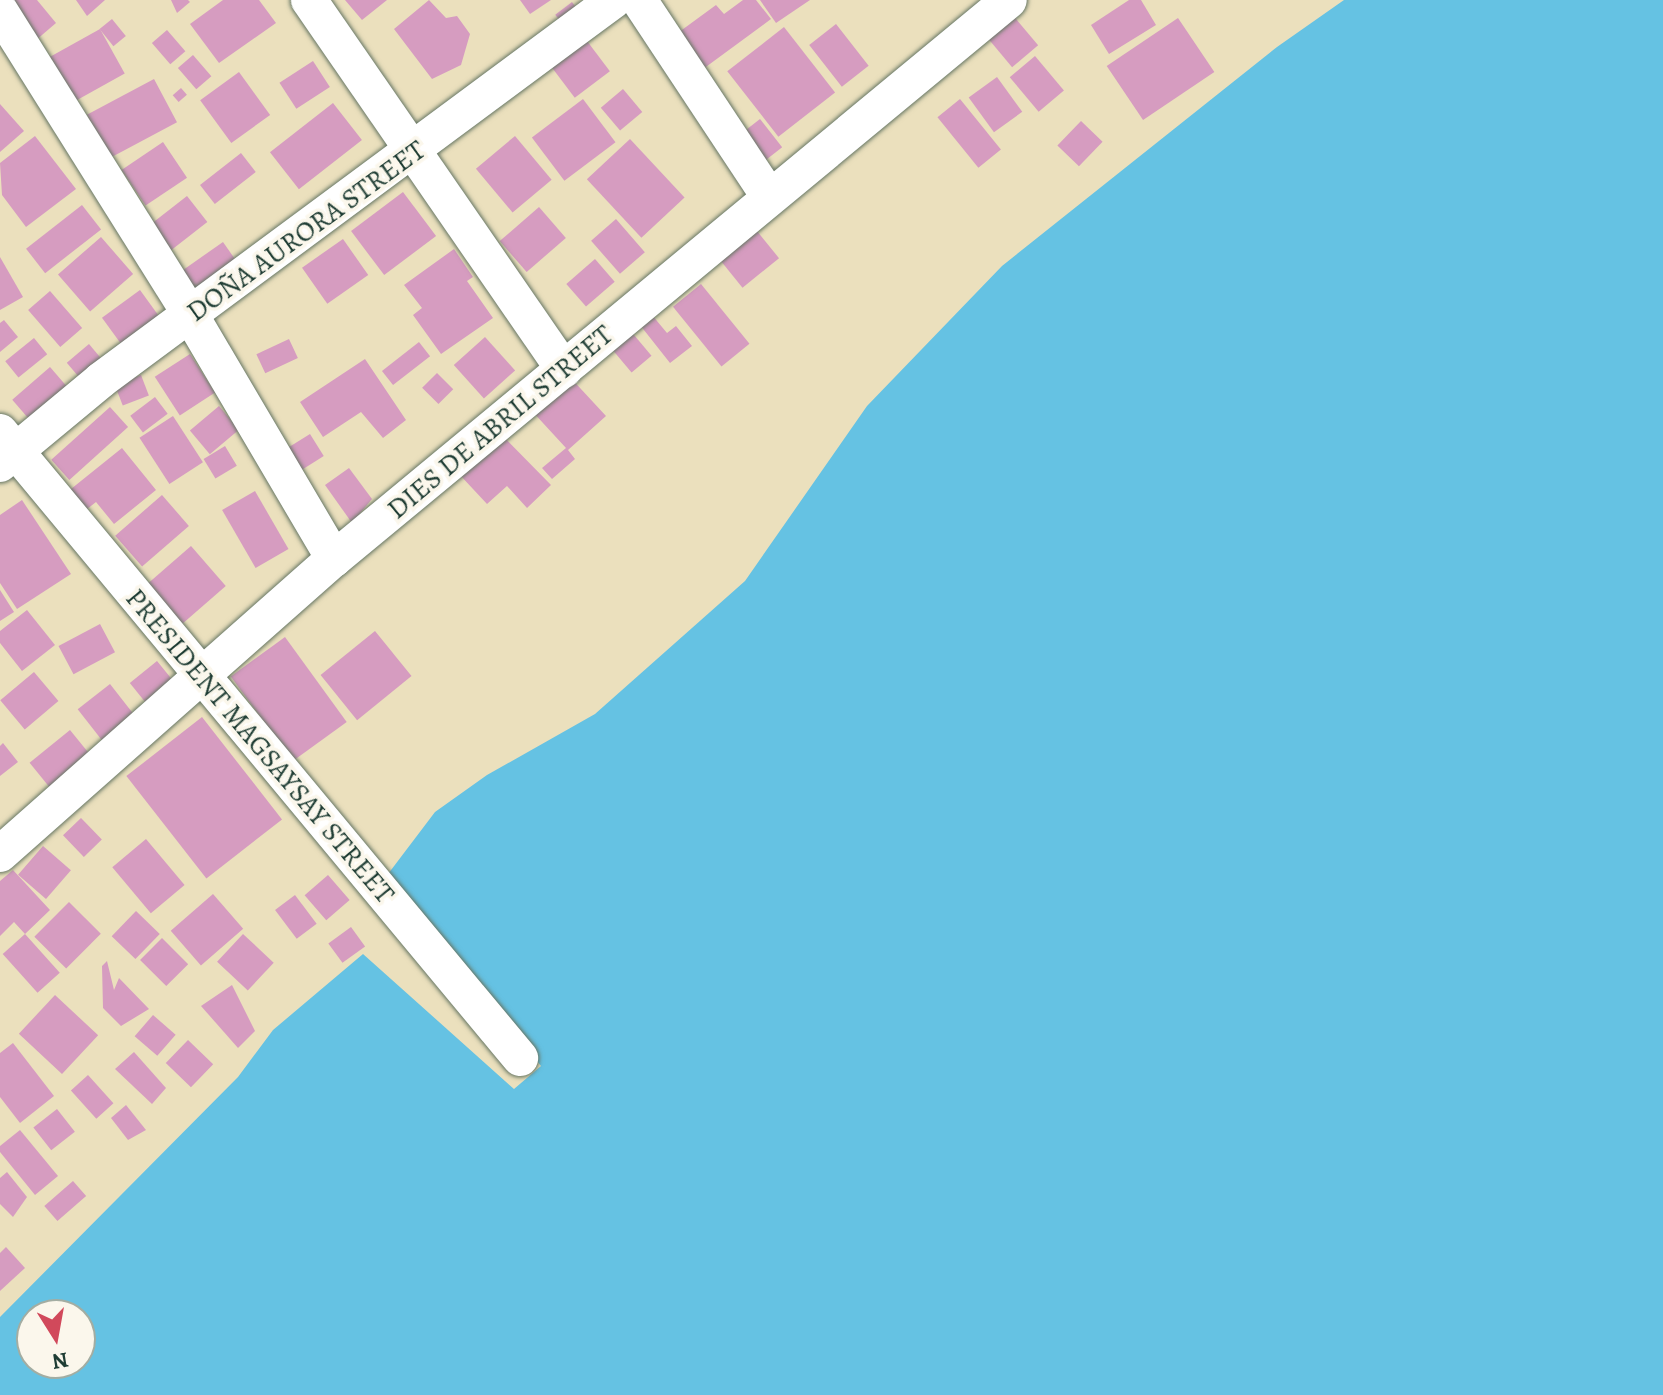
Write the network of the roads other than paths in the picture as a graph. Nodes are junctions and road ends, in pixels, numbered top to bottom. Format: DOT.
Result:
graph roads {
  1 [pos="309,0"];
  2 [pos="614,0"];
  3 [pos="639,0"];
  4 [pos="1009,0"];
  5 [pos="0,11"];
  6 [pos="414,153"];
  7 [pos="768,195"];
  8 [pos="191,316"];
  9 [pos="564,370"];
  10 [pos="5,449"];
  11 [pos="334,559"];
  12 [pos="201,675"];
  13 [pos="0,854"];
  14 [pos="520,1058"];
  1 -- 6 [label="street"];
  2 -- 6 [label="street, DOÑA AURORA STREET"];
  3 -- 7 [label="street"];
  4 -- 7 [label="street, DIES DE ABRIL STREET"];
  5 -- 8 [label="street"];
  6 -- 8 [label="street, DOÑA AURORA STREET"];
  6 -- 9 [label="street"];
  7 -- 9 [label="street, DIES DE ABRIL STREET"];
  8 -- 10 [label="street, DOÑA AURORA STREET"];
  8 -- 11 [label="street"];
  9 -- 11 [label="street, DIES DE ABRIL STREET"];
  10 -- 12 [label="street, PRESIDENT MAGSAYSAY STREET"];
  11 -- 12 [label="street, DIES DE ABRIL STREET"];
  12 -- 13 [label="street, DIES DE ABRIL STREET"];
  12 -- 14 [label="street, PRESIDENT MAGSAYSAY STREET"];
}
